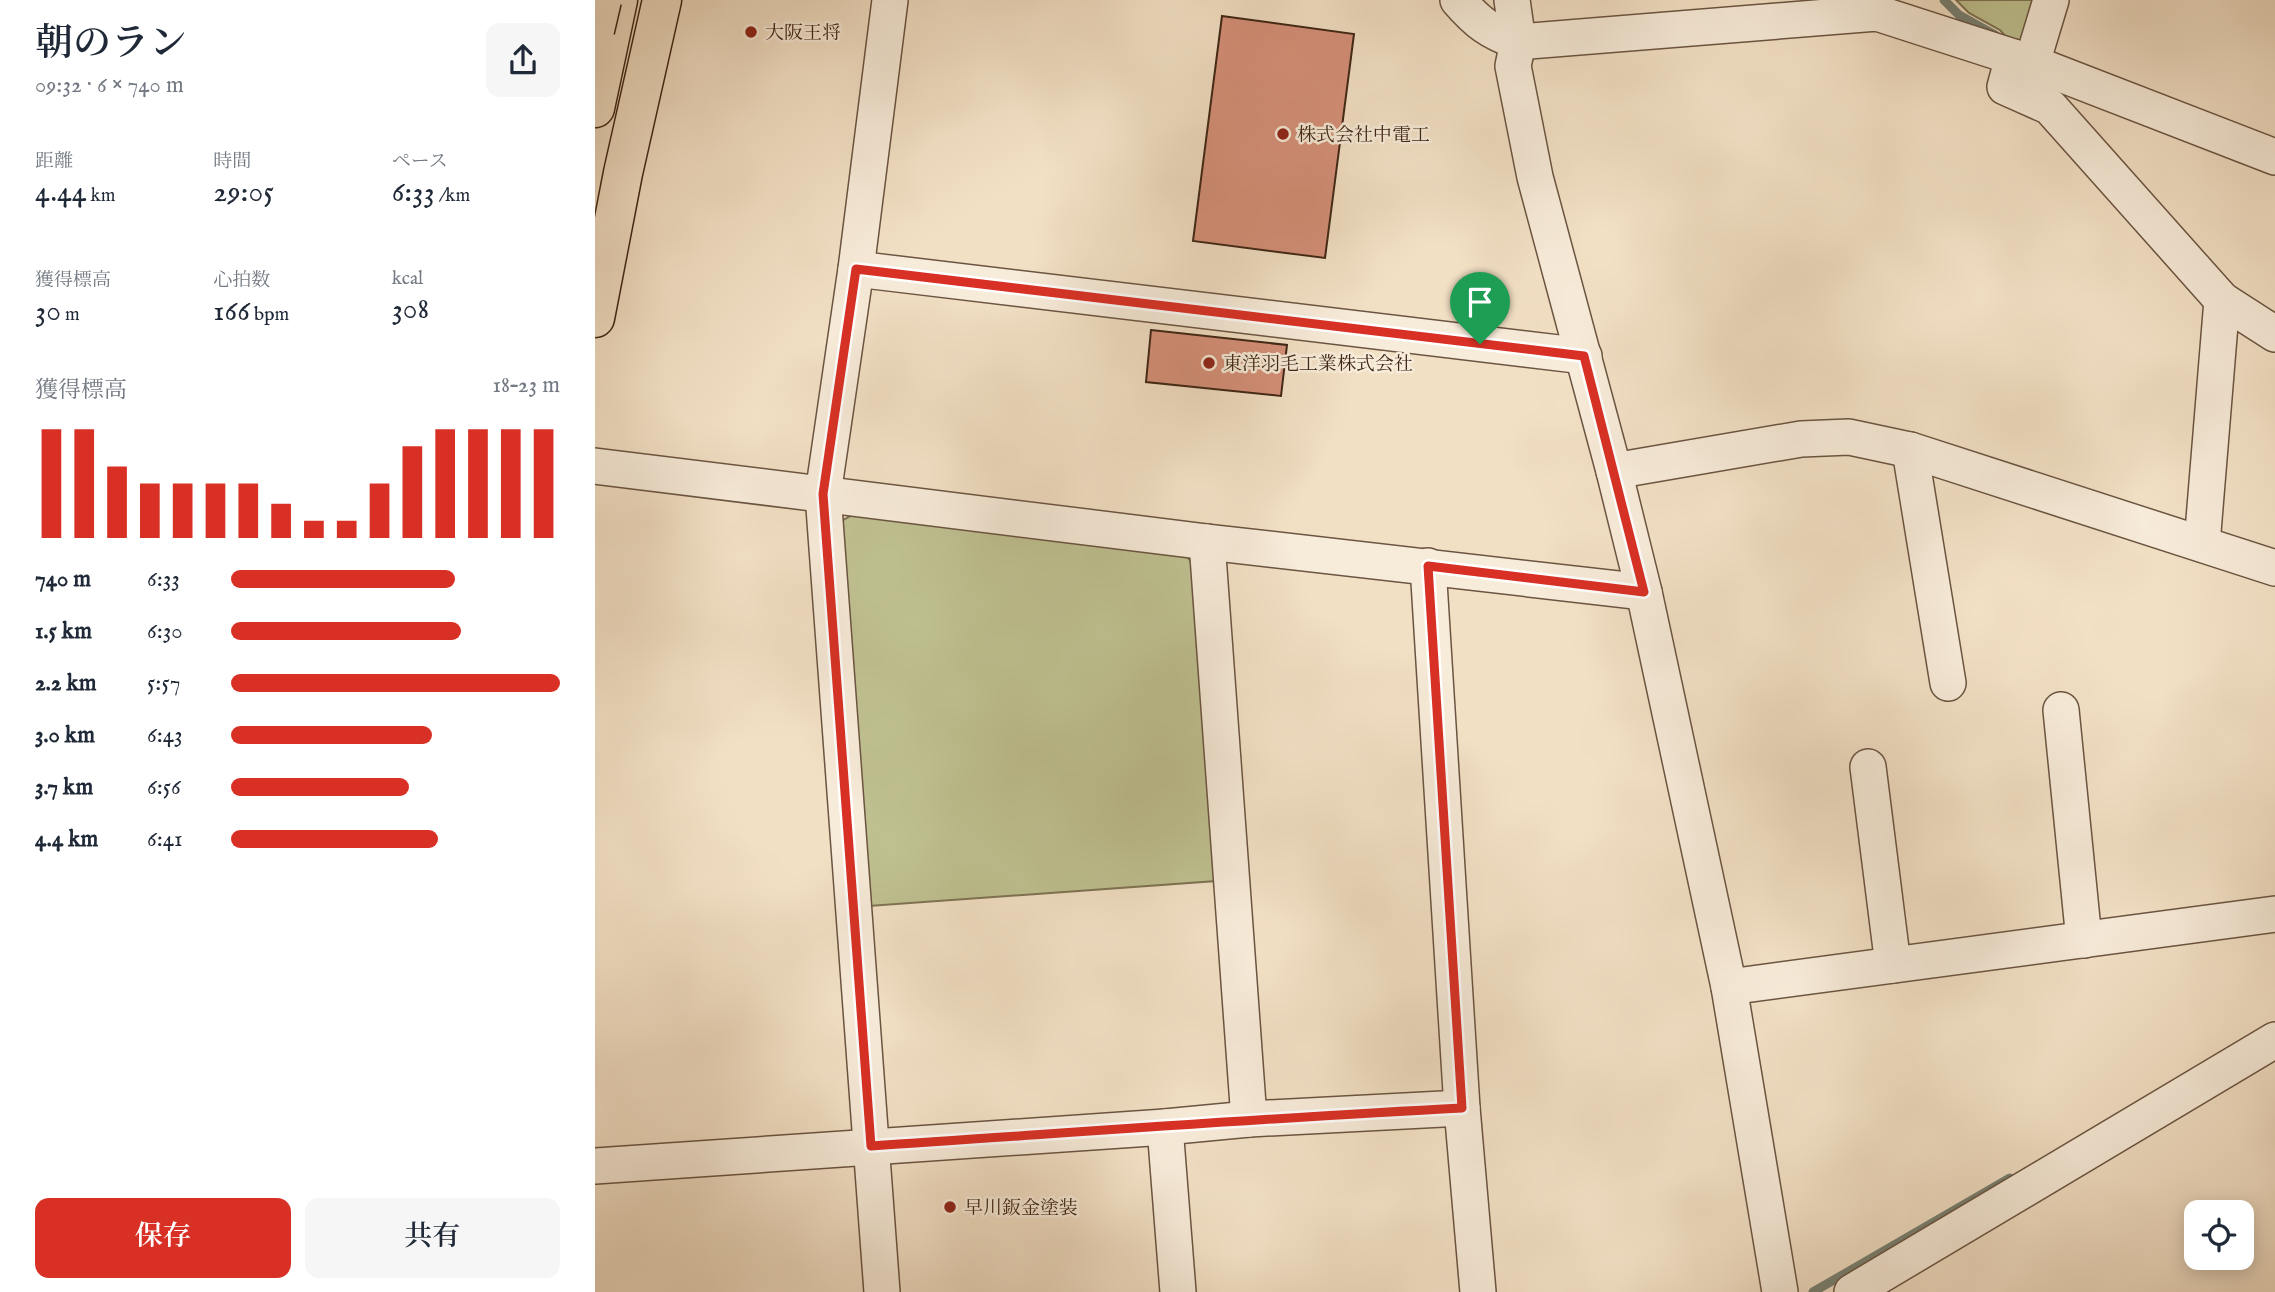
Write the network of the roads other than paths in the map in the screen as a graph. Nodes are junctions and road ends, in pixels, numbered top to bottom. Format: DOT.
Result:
graph roads {
  1 [pos="602,0"];
  2 [pos="618,0"];
  3 [pos="641,0"];
  4 [pos="662,0"];
  5 [pos="890,0"];
  6 [pos="1458,0"];
  7 [pos="1512,0"];
  8 [pos="2051,0"];
  9 [pos="595,30"];
  10 [pos="1518,42"];
  11 [pos="2010,63"];
  12 [pos="595,108"];
  13 [pos="2275,156"];
  14 [pos="595,215"];
  15 [pos="856,269"];
  16 [pos="2222,300"];
  17 [pos="595,318"];
  18 [pos="2275,334"];
  19 [pos="1584,356"];
  20 [pos="1910,450"];
  21 [pos="595,466"];
  22 [pos="1614,471"];
  23 [pos="823,494"];
  24 [pos="1207,542"];
  25 [pos="2202,544"];
  26 [pos="1428,566"];
  27 [pos="2275,568"];
  28 [pos="1644,592"];
  29 [pos="1948,683"];
  30 [pos="2061,710"];
  31 [pos="1868,767"];
  32 [pos="2275,914"];
  33 [pos="2084,940"];
  34 [pos="1893,965"];
  35 [pos="1729,987"];
  36 [pos="2275,1040"];
  37 [pos="1462,1108"];
  38 [pos="1249,1119"];
  39 [pos="1165,1127"];
  40 [pos="871,1146"];
  41 [pos="595,1166"];
  42 [pos="1779,1291"];
  43 [pos="882,1292"];
  44 [pos="1178,1292"];
  45 [pos="1478,1292"];
  46 [pos="1852,1292"];
  1 -- 9 [label="highway, bridge"];
  2 -- 12 [label="highway"];
  3 -- 14 [label="highway"];
  4 -- 17 [label="highway"];
  5 -- 15 [label="street"];
  6 -- 10 [label="street"];
  7 -- 10 [label="street"];
  8 -- 11 [label="street"];
  10 -- 11 [label="street"];
  10 -- 19 [label="street"];
  11 -- 13 [label="street"];
  11 -- 16 [label="street"];
  15 -- 19 [label="street"];
  15 -- 23 [label="street"];
  16 -- 18 [label="street"];
  16 -- 25 [label="street"];
  19 -- 22 [label="street"];
  20 -- 22 [label="street"];
  20 -- 25 [label="street"];
  20 -- 29 [label="street"];
  21 -- 23 [label="street"];
  22 -- 28 [label="street"];
  23 -- 24 [label="street"];
  23 -- 40 [label="street"];
  24 -- 26 [label="street"];
  24 -- 38 [label="street"];
  25 -- 27 [label="street"];
  26 -- 28 [label="street"];
  26 -- 37 [label="street"];
  28 -- 35 [label="street"];
  30 -- 33 [label="street"];
  31 -- 34 [label="street"];
  32 -- 33 [label="street"];
  33 -- 34 [label="street"];
  34 -- 35 [label="street"];
  35 -- 42 [label="street"];
  36 -- 46 [label="street"];
  37 -- 38 [label="street"];
  37 -- 45 [label="street"];
  38 -- 39 [label="street"];
  39 -- 40 [label="street"];
  39 -- 44 [label="street"];
  40 -- 41 [label="street"];
  40 -- 43 [label="street"];
}
